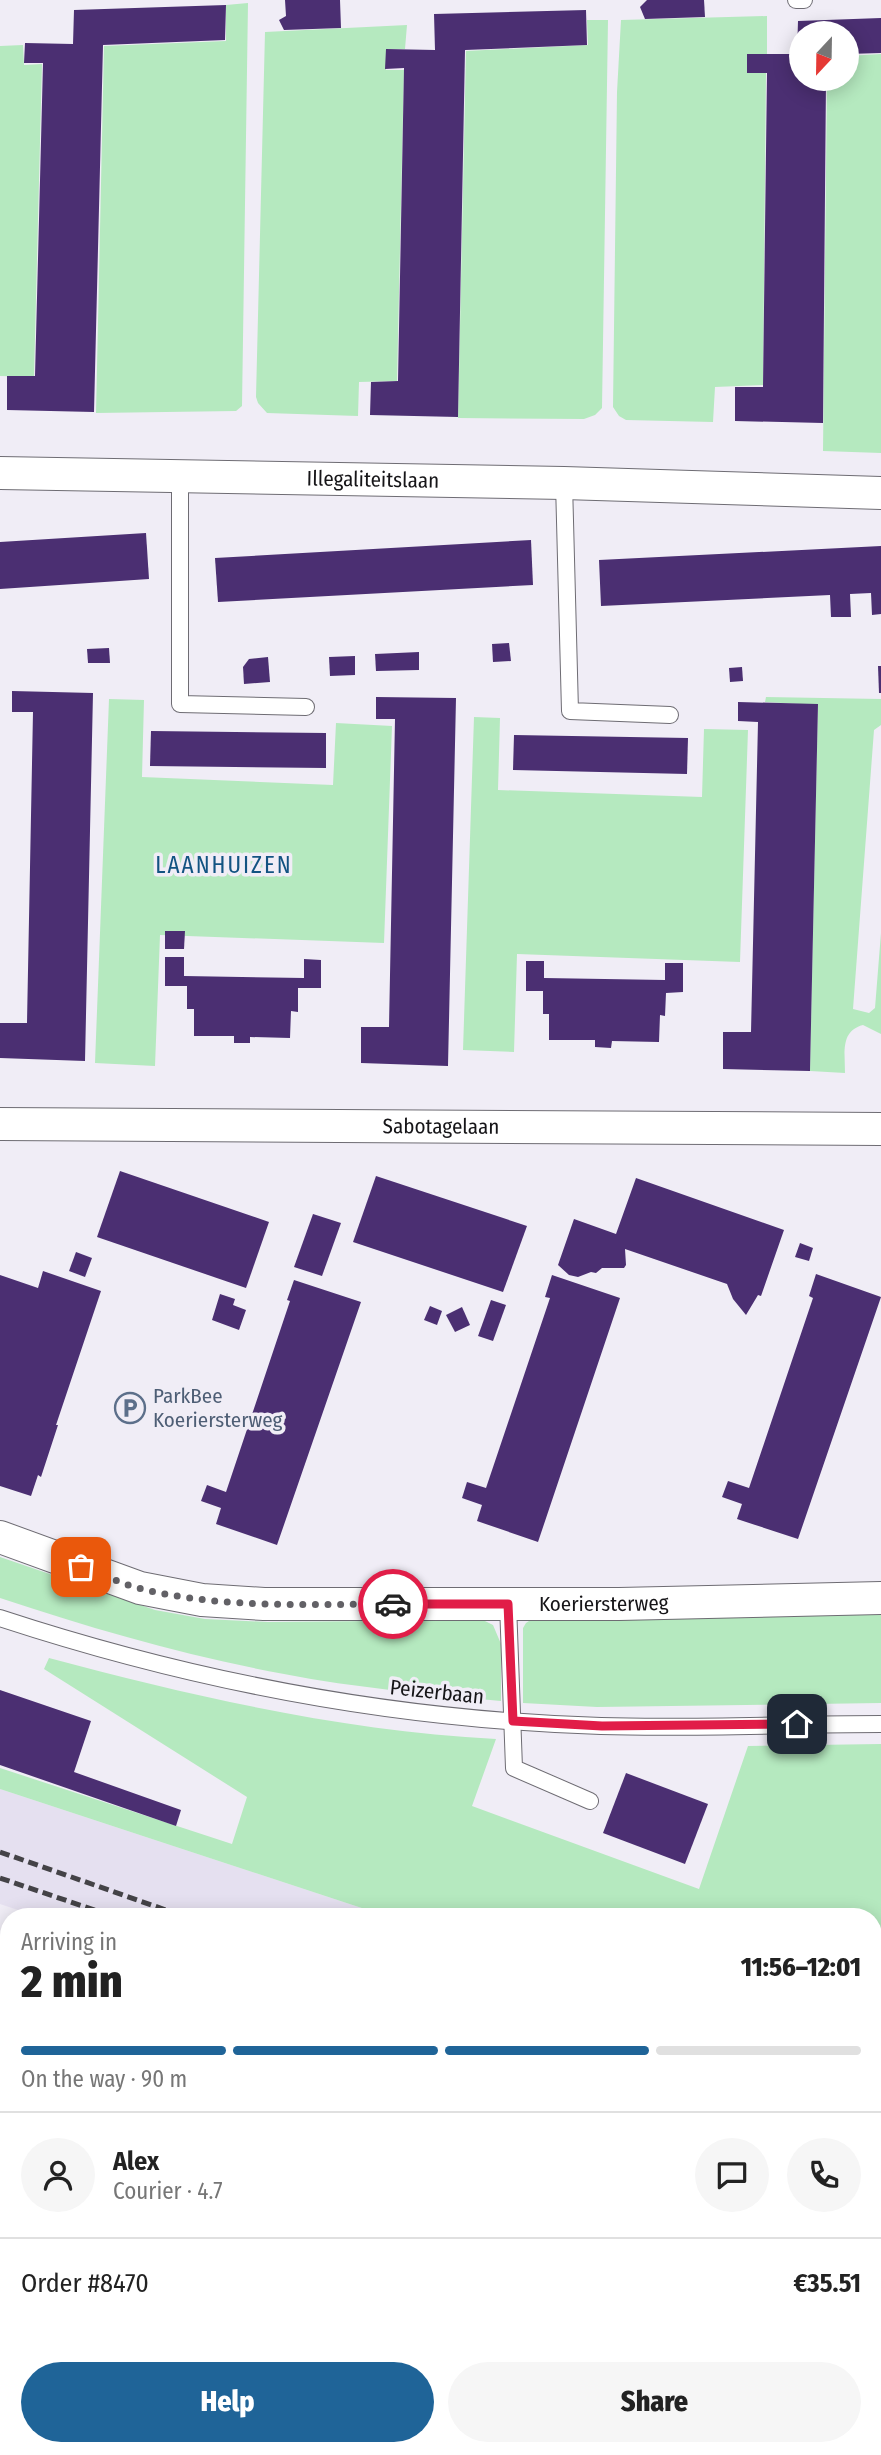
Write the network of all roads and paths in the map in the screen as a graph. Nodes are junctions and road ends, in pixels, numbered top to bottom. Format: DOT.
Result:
graph roads {
  1 [pos="796,0"];
  2 [pos="804,0"];
  3 [pos="0,472"];
  4 [pos="180,476"];
  5 [pos="564,483"];
  6 [pos="881,494"];
  7 [pos="306,706"];
  8 [pos="670,715"];
  9 [pos="0,1124"];
  10 [pos="881,1129"];
  11 [pos="0,1537"];
  12 [pos="881,1598"];
  13 [pos="508,1604"];
  14 [pos="0,1618"];
  15 [pos="513,1721"];
  16 [pos="881,1724"];
  17 [pos="590,1801"];
  1 -- 2 [label="lane"];
  3 -- 4 [label="street, Illegaliteitslaan"];
  4 -- 5 [label="street, Illegaliteitslaan"];
  4 -- 7 [label="lane"];
  5 -- 6 [label="street, Illegaliteitslaan"];
  5 -- 8 [label="lane"];
  9 -- 10 [label="street, Sabotagelaan"];
  11 -- 13 [label="street, Koeriersterweg"];
  12 -- 13 [label="street, Koeriersterweg"];
  13 -- 15 [label="lane"];
  14 -- 15 [label="lane, Peizerbaan"];
  15 -- 16 [label="lane, Peizerbaan"];
  15 -- 17 [label="lane"];
}
